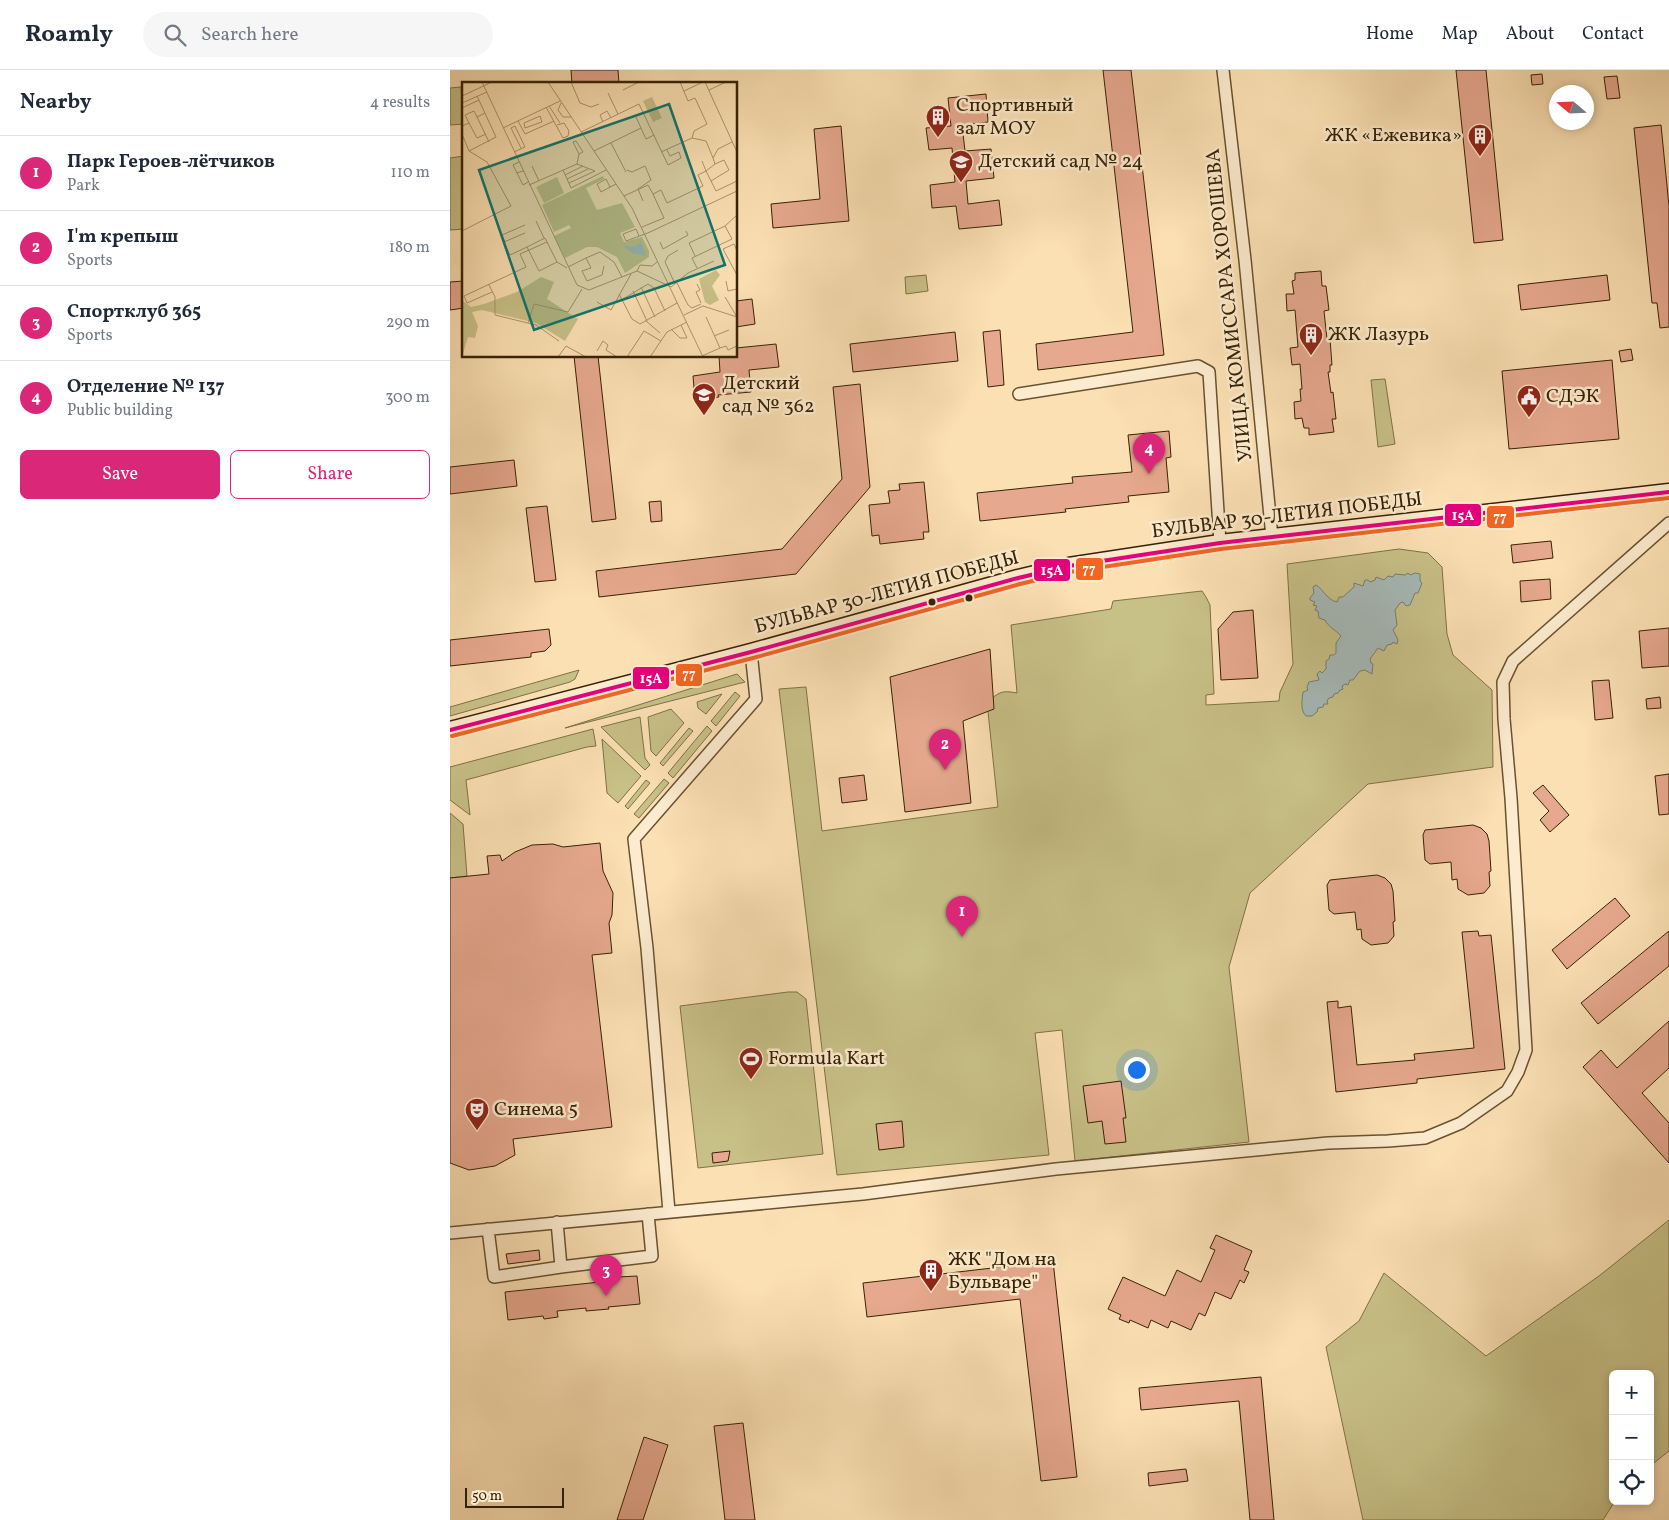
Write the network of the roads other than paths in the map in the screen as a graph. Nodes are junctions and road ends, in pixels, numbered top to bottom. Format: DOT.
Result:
graph roads {
  1 [pos="1223,70"];
  2 [pos="1020,394"];
  3 [pos="1669,492"];
  4 [pos="1669,523"];
  5 [pos="1272,536"];
  6 [pos="1220,543"];
  7 [pos="751,652"];
  8 [pos="450,730"];
  9 [pos="669,1212"];
  10 [pos="648,1214"];
  11 [pos="557,1222"];
  12 [pos="488,1229"];
  13 [pos="450,1233"];
  14 [pos="561,1266"];
  1 -- 5 [label="street, УЛИЦА КОМИССАРА ХОРОШЕВА"];
  2 -- 6 [label="street"];
  3 -- 5 [label="main road, БУЛЬВАР 30-ЛЕТИЯ ПОБЕДЫ"];
  4 -- 9 [label="street"];
  5 -- 6 [label="main road, БУЛЬВАР 30-ЛЕТИЯ ПОБЕДЫ"];
  6 -- 7 [label="main road, БУЛЬВАР 30-ЛЕТИЯ ПОБЕДЫ"];
  7 -- 8 [label="main road, БУЛЬВАР 30-ЛЕТИЯ ПОБЕДЫ"];
  7 -- 9 [label="street"];
  9 -- 10 [label="street"];
  10 -- 11 [label="street"];
  10 -- 14 [label="street"];
  11 -- 12 [label="street"];
  11 -- 14 [label="street"];
  12 -- 13 [label="street"];
  12 -- 14 [label="street"];
}
